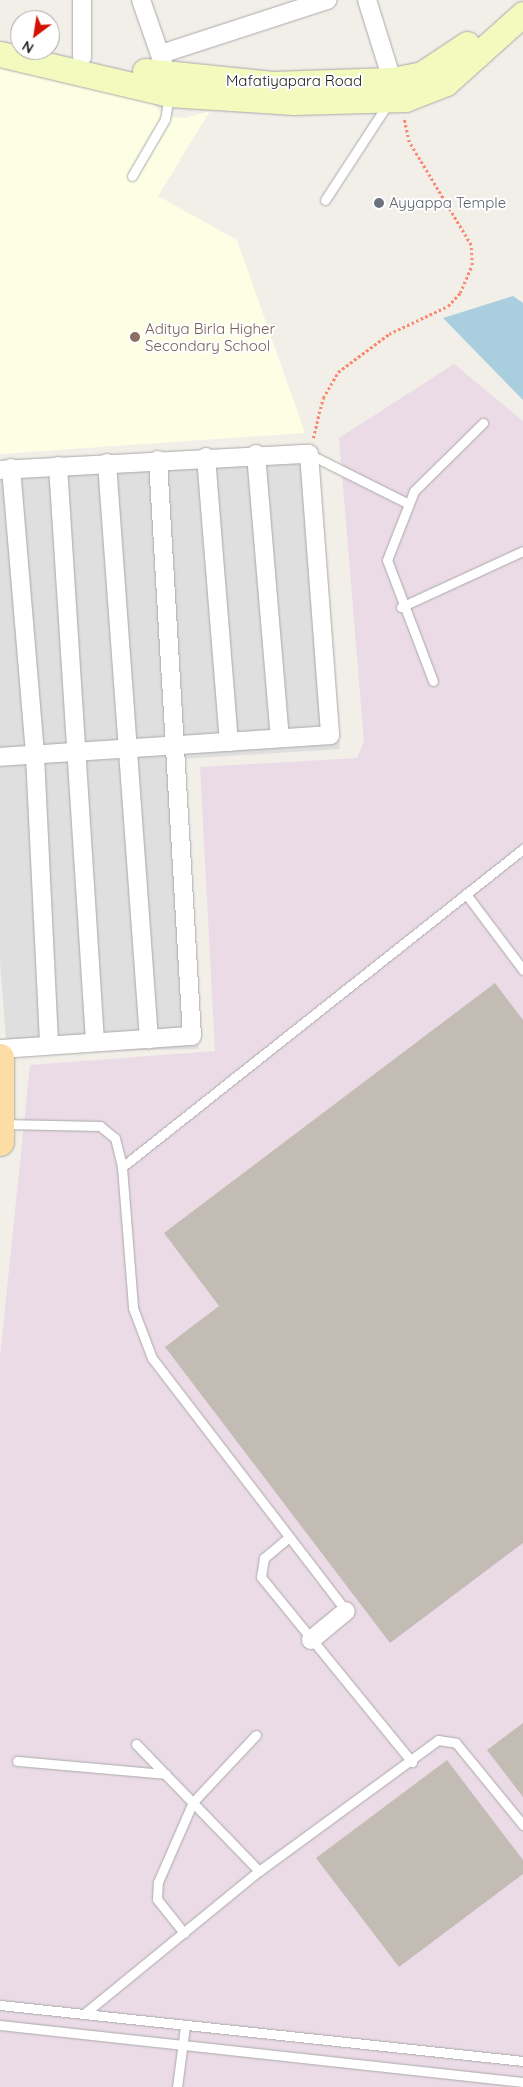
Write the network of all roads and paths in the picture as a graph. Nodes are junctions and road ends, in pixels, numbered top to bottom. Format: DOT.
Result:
graph roads {
  1 [pos="82,0"];
  2 [pos="141,0"];
  3 [pos="327,0"];
  4 [pos="367,0"];
  5 [pos="513,0"];
  6 [pos="523,14"];
  7 [pos="60,52"];
  8 [pos="0,54"];
  9 [pos="82,57"];
  10 [pos="166,75"];
  11 [pos="396,93"];
  12 [pos="132,176"];
  13 [pos="325,200"];
  14 [pos="483,423"];
  15 [pos="256,454"];
  16 [pos="309,454"];
  17 [pos="206,457"];
  18 [pos="158,460"];
  19 [pos="107,463"];
  20 [pos="58,466"];
  21 [pos="6,469"];
  22 [pos="407,503"];
  23 [pos="523,551"];
  24 [pos="401,607"];
  25 [pos="433,681"];
  26 [pos="280,738"];
  27 [pos="229,742"];
  28 [pos="172,747"];
  29 [pos="127,749"];
  30 [pos="76,753"];
  31 [pos="35,756"];
  32 [pos="0,757"];
  33 [pos="523,849"];
  34 [pos="466,894"];
  35 [pos="523,970"];
  36 [pos="148,1039"];
  37 [pos="95,1042"];
  38 [pos="49,1044"];
  39 [pos="0,1049"];
  40 [pos="1,1070"];
  41 [pos="1,1133"];
  42 [pos="122,1167"];
  43 [pos="289,1537"];
  44 [pos="346,1611"];
  45 [pos="312,1640"];
  46 [pos="256,1735"];
  47 [pos="136,1744"];
  48 [pos="17,1761"];
  49 [pos="412,1762"];
  50 [pos="165,1774"];
  51 [pos="192,1802"];
  52 [pos="523,1825"];
  53 [pos="260,1871"];
  54 [pos="184,1933"];
  55 [pos="0,2005"];
  56 [pos="84,2014"];
  57 [pos="0,2025"];
  58 [pos="185,2026"];
  59 [pos="183,2043"];
  60 [pos="523,2061"];
  61 [pos="523,2082"];
  62 [pos="177,2087"];
  1 -- 9 [label="street"];
  2 -- 10 [label="street"];
  3 -- 10 [label="street"];
  4 -- 11 [label="street"];
  5 -- 11 [label="street, Mafatiyapara Road"];
  6 -- 11 [label="street"];
  7 -- 9 [label="street, Mafatiyapara Road"];
  8 -- 10 [label="street"];
  9 -- 10 [label="street, Mafatiyapara Road"];
  10 -- 11 [label="street, Mafatiyapara Road"];
  10 -- 12 [label="lane"];
  11 -- 13 [label="lane"];
  11 -- 16 [label="path"];
  14 -- 22 [label="lane"];
  15 -- 16 [label="street"];
  15 -- 17 [label="street"];
  15 -- 26 [label="street"];
  16 -- 22 [label="lane"];
  16 -- 26 [label="street"];
  17 -- 18 [label="street"];
  17 -- 27 [label="street"];
  18 -- 19 [label="street"];
  18 -- 28 [label="street"];
  19 -- 20 [label="street"];
  19 -- 29 [label="street"];
  20 -- 21 [label="street"];
  20 -- 30 [label="street"];
  21 -- 31 [label="street"];
  22 -- 24 [label="lane"];
  23 -- 24 [label="lane"];
  24 -- 25 [label="lane"];
  26 -- 27 [label="street"];
  27 -- 28 [label="street"];
  28 -- 29 [label="street"];
  28 -- 36 [label="street"];
  29 -- 30 [label="street"];
  29 -- 36 [label="street"];
  30 -- 31 [label="street"];
  30 -- 37 [label="street"];
  31 -- 32 [label="street"];
  31 -- 38 [label="street"];
  33 -- 34 [label="lane"];
  34 -- 35 [label="lane"];
  34 -- 42 [label="lane"];
  36 -- 37 [label="street"];
  37 -- 38 [label="street"];
  38 -- 39 [label="street"];
  40 -- 41 [label="main road"];
  41 -- 42 [label="lane"];
  42 -- 43 [label="lane"];
  43 -- 44 [label="lane"];
  43 -- 45 [label="lane"];
  44 -- 45 [label="street"];
  45 -- 49 [label="lane"];
  46 -- 51 [label="lane"];
  47 -- 50 [label="lane"];
  48 -- 50 [label="lane"];
  49 -- 52 [label="lane"];
  49 -- 53 [label="lane"];
  50 -- 51 [label="lane"];
  51 -- 53 [label="lane"];
  51 -- 54 [label="lane"];
  53 -- 54 [label="lane"];
  54 -- 56 [label="lane"];
  55 -- 56 [label="lane"];
  56 -- 58 [label="lane"];
  57 -- 59 [label="lane"];
  58 -- 59 [label="lane"];
  58 -- 60 [label="lane"];
  59 -- 61 [label="lane"];
  59 -- 62 [label="lane"];
}
